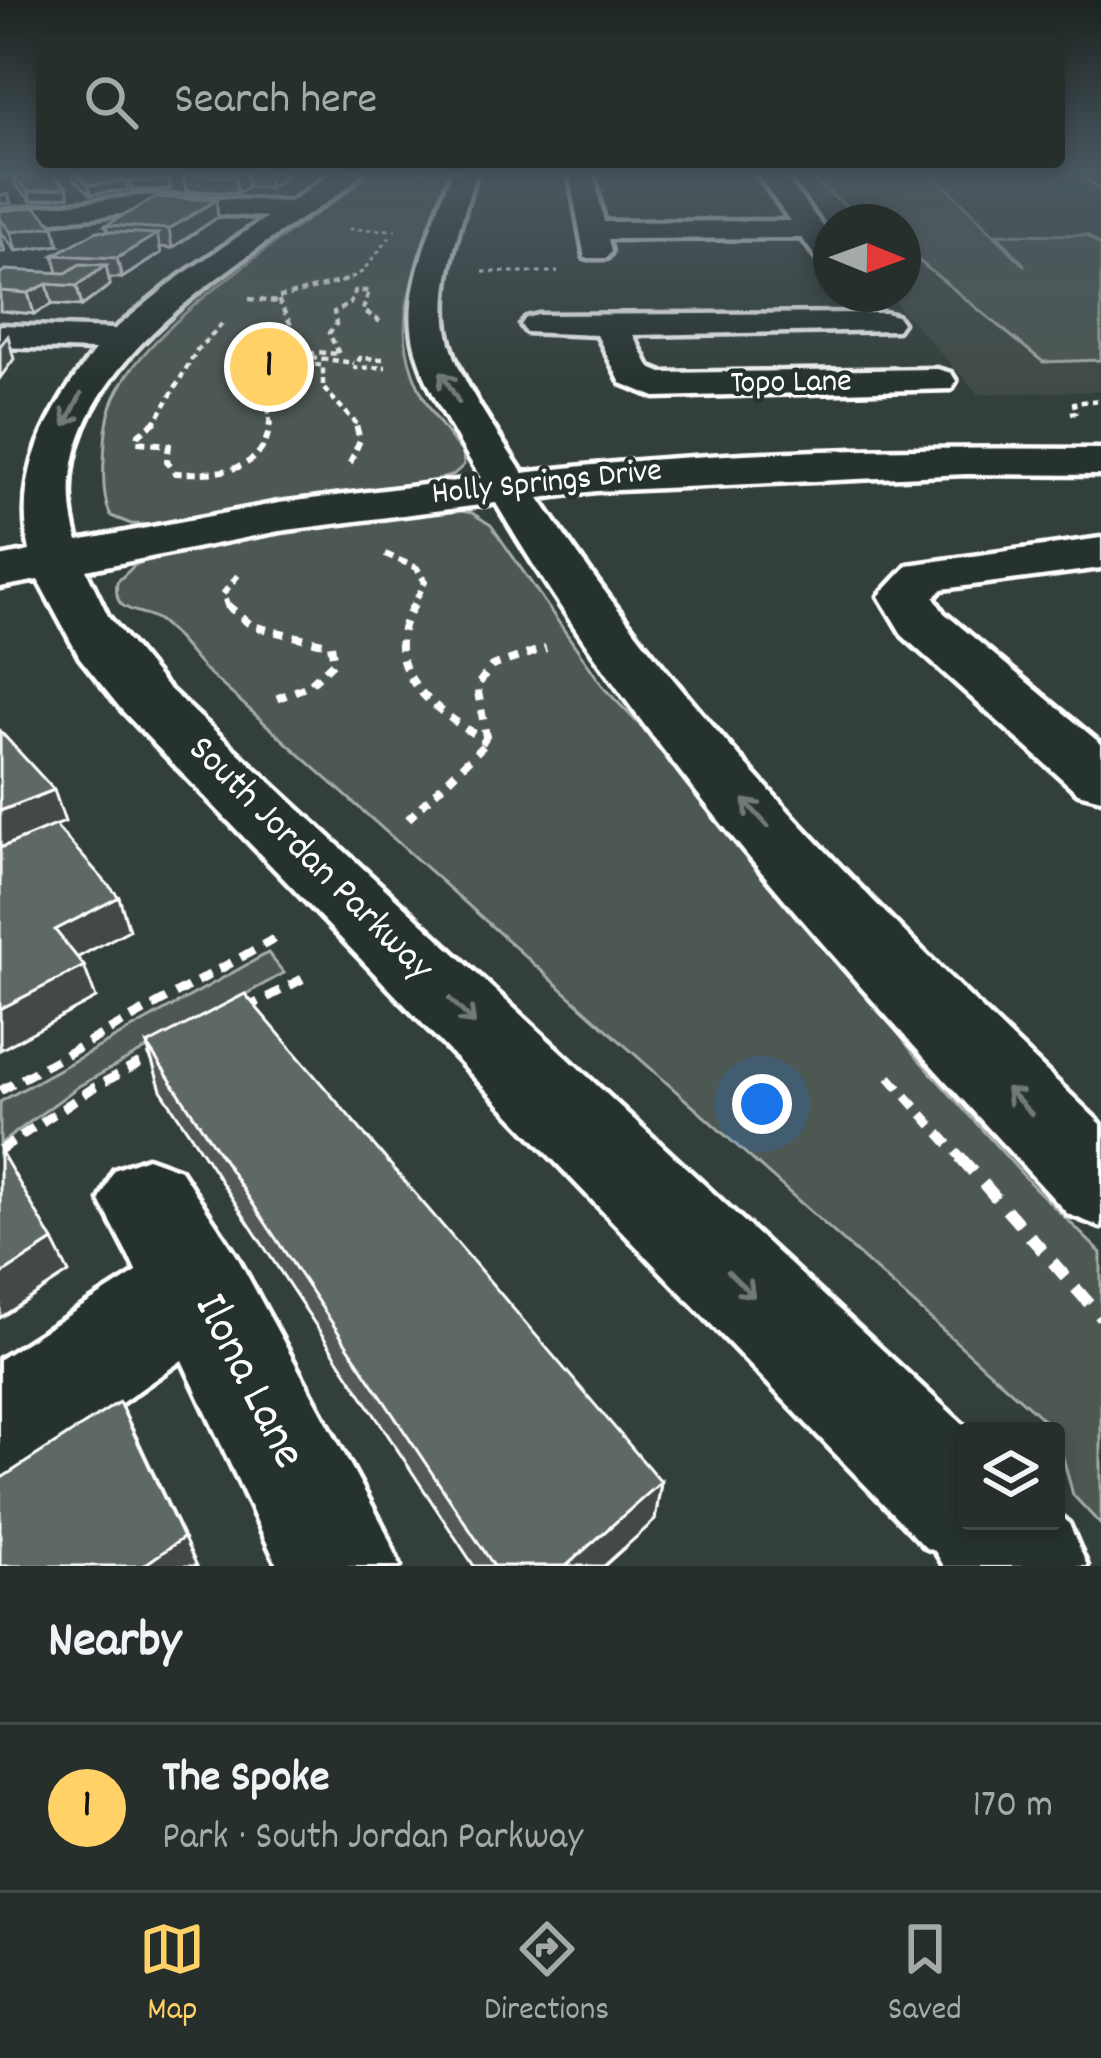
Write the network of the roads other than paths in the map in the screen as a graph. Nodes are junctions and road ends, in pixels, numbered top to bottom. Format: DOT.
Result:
graph roads {
  1 [pos="268,245"];
  2 [pos="440,245"];
  3 [pos="841,312"];
  4 [pos="876,312"];
  5 [pos="715,324"];
  6 [pos="538,325"];
  7 [pos="610,325"];
  8 [pos="0,336"];
  9 [pos="124,340"];
  10 [pos="937,381"];
  11 [pos="746,385"];
  12 [pos="1009,460"];
  13 [pos="1101,462"];
  14 [pos="508,488"];
  15 [pos="1086,522"];
  16 [pos="27,566"];
  17 [pos="1101,778"];
  18 [pos="1101,1185"];
  19 [pos="0,1422"];
  20 [pos="957,1497"];
  21 [pos="990,1530"];
  22 [pos="340,1566"];
  23 [pos="1027,1566"];
  1 -- 9 [label="street, South Jordan Parkway"];
  14 -- 2 [label="street, one-way"];
  3 -- 5 [label="street"];
  4 -- 10 [label="street"];
  5 -- 7 [label="street"];
  5 -- 11 [label="street"];
  6 -- 7 [label="street"];
  7 -- 11 [label="street, Topo Lane"];
  8 -- 9 [label="street"];
  9 -- 16 [label="street, South Jordan Parkway, one-way"];
  10 -- 11 [label="street, Topo Lane"];
  10 -- 12 [label="street"];
  12 -- 13 [label="street, Holly Springs Drive"];
  12 -- 14 [label="street, Holly Springs Drive"];
  12 -- 15 [label="street"];
  14 -- 16 [label="street, Holly Springs Drive"];
  18 -- 14 [label="street, one-way"];
  15 -- 17 [label="street"];
  16 -- 20 [label="street, South Jordan Parkway, one-way"];
  19 -- 22 [label="street, Ilona Lane"];
  21 -- 23 [label="street"];
}
